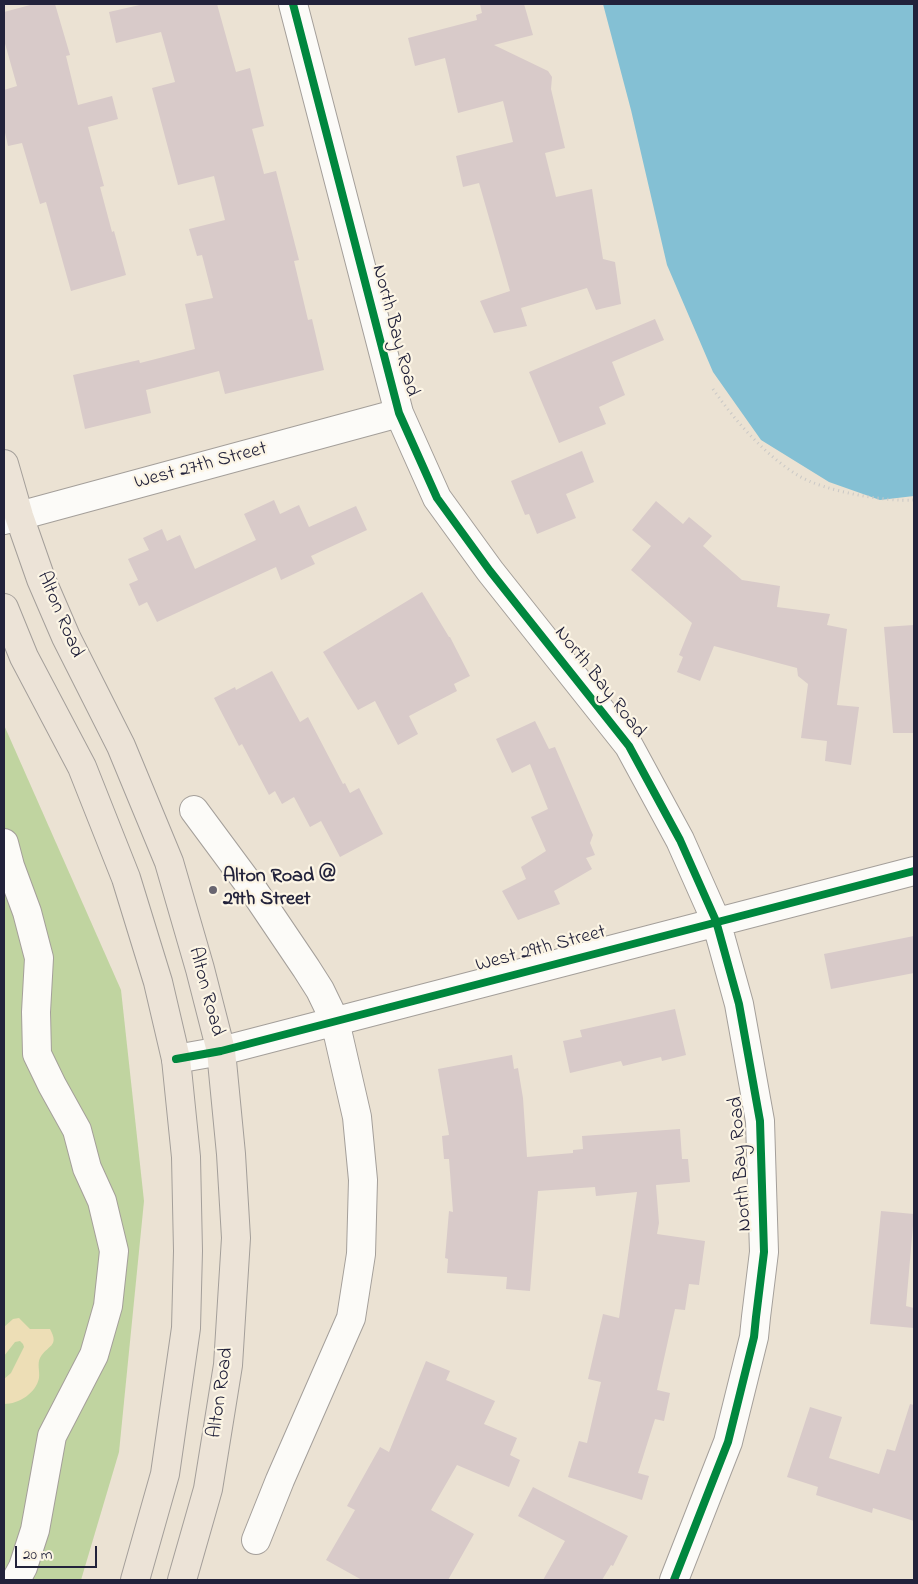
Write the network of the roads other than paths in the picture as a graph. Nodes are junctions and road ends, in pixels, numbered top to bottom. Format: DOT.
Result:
graph roads {
  1 [pos="293,4"];
  2 [pos="399,413"];
  3 [pos="4,464"];
  4 [pos="12,518"];
  5 [pos="4,608"];
  6 [pos="194,810"];
  7 [pos="4,843"];
  8 [pos="914,871"];
  9 [pos="716,921"];
  10 [pos="335,1021"];
  11 [pos="221,1051"];
  12 [pos="176,1059"];
  13 [pos="256,1540"];
  14 [pos="16,1580"];
  15 [pos="135,1580"];
  16 [pos="182,1580"];
  17 [pos="674,1580"];
  1 -- 2 [label="street, North Bay Road"];
  2 -- 4 [label="street, West 27th Street"];
  2 -- 9 [label="street, North Bay Road"];
  3 -- 4 [label="highway, Alton Road"];
  4 -- 11 [label="highway, Alton Road"];
  5 -- 12 [label="highway"];
  6 -- 10 [label="street"];
  7 -- 14 [label="street"];
  8 -- 9 [label="street, West 29th Street"];
  9 -- 10 [label="street, West 29th Street"];
  9 -- 17 [label="street, North Bay Road"];
  10 -- 11 [label="street, West 29th Street"];
  10 -- 13 [label="street"];
  11 -- 12 [label="street, West 29th Street"];
  11 -- 16 [label="highway, Alton Road"];
  12 -- 15 [label="highway"];
}
